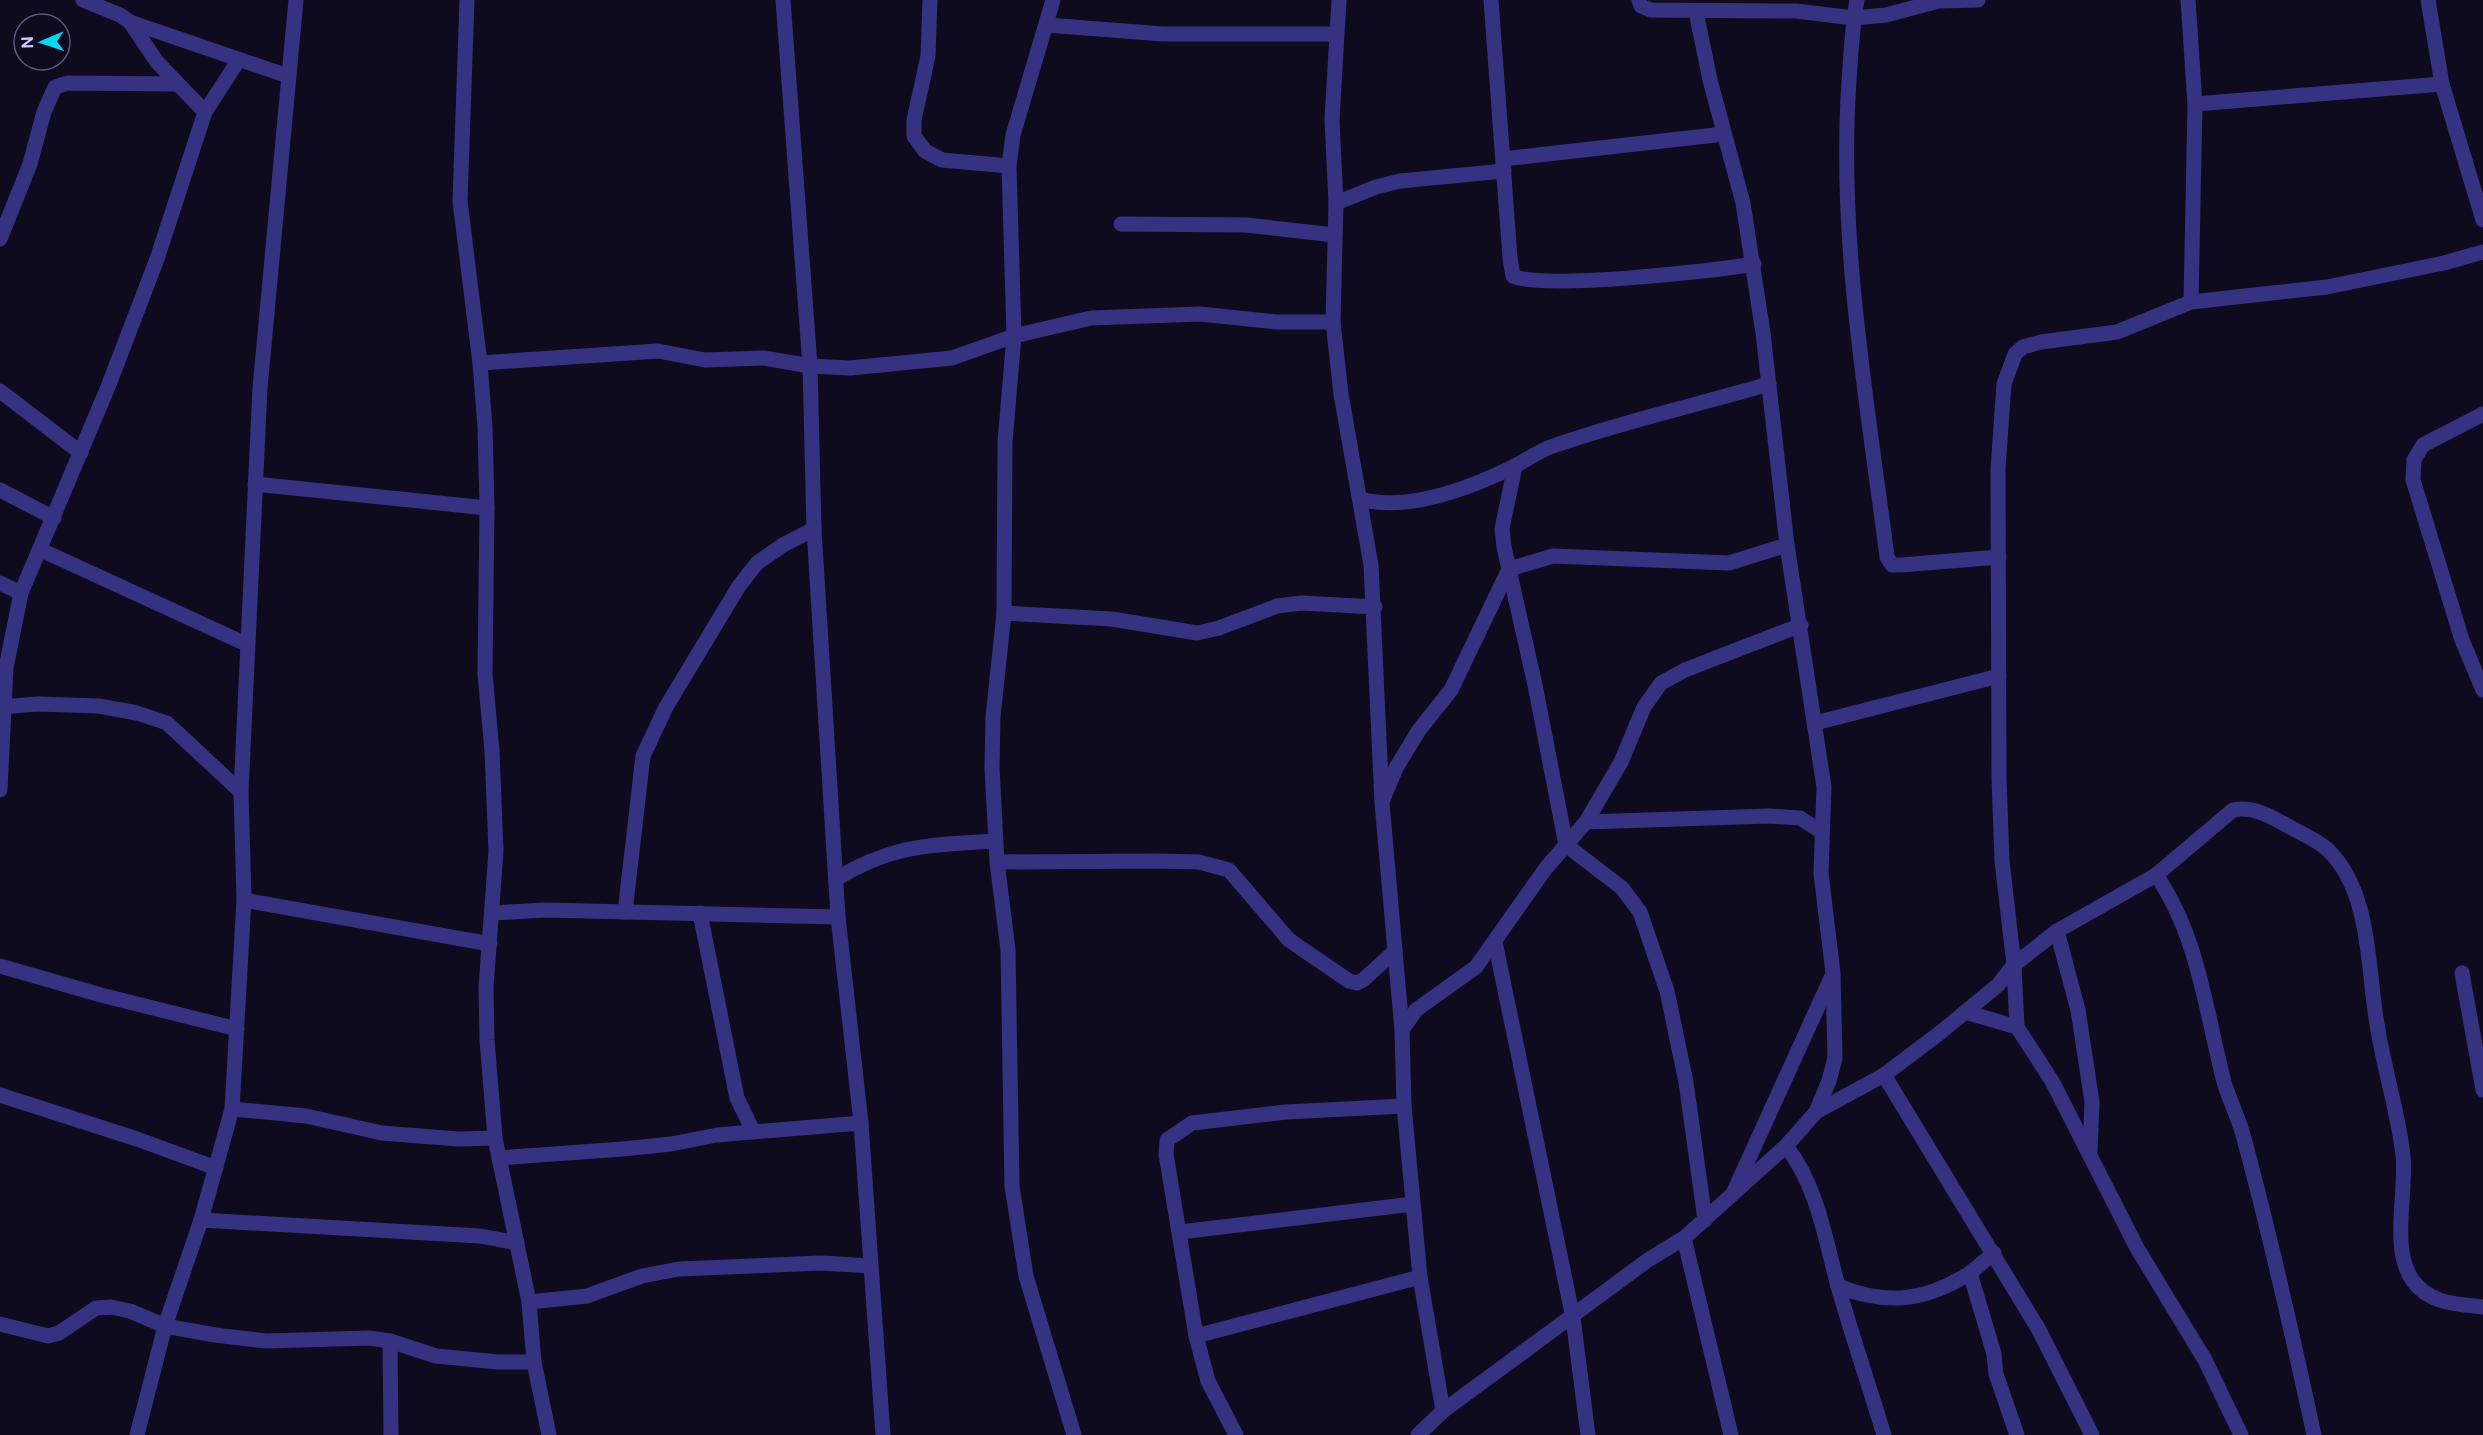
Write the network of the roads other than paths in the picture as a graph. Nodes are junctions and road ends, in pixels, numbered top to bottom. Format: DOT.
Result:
graph roads {
  1 [pos="83,0"];
  2 [pos="114,0"];
  3 [pos="296,0"];
  4 [pos="467,0"];
  5 [pos="783,0"];
  6 [pos="930,0"];
  7 [pos="1053,0"];
  8 [pos="1339,0"];
  9 [pos="1491,0"];
  10 [pos="1640,0"];
  11 [pos="1857,0"];
  12 [pos="1978,0"];
  13 [pos="2188,0"];
  14 [pos="2428,0"];
  15 [pos="1696,12"];
  16 [pos="1854,18"];
  17 [pos="125,19"];
  18 [pos="1047,25"];
  19 [pos="1336,34"];
  20 [pos="238,61"];
  21 [pos="288,76"];
  22 [pos="177,84"];
  23 [pos="2442,84"];
  24 [pos="2195,104"];
  25 [pos="205,112"];
  26 [pos="1724,134"];
  27 [pos="1504,165"];
  28 [pos="1009,166"];
  29 [pos="1336,203"];
  30 [pos="2483,220"];
  31 [pos="1121,224"];
  32 [pos="1335,235"];
  33 [pos="0,239"];
  34 [pos="2483,252"];
  35 [pos="1754,264"];
  36 [pos="2191,302"];
  37 [pos="1333,322"];
  38 [pos="1014,336"];
  39 [pos="480,363"];
  40 [pos="810,366"];
  41 [pos="1769,384"];
  42 [pos="0,391"];
  43 [pos="2483,414"];
  44 [pos="81,453"];
  45 [pos="1515,466"];
  46 [pos="255,484"];
  47 [pos="0,490"];
  48 [pos="1360,499"];
  49 [pos="487,508"];
  50 [pos="54,518"];
  51 [pos="814,529"];
  52 [pos="1787,545"];
  53 [pos="41,550"];
  54 [pos="1999,557"];
  55 [pos="1509,569"];
  56 [pos="0,583"];
  57 [pos="21,593"];
  58 [pos="1375,607"];
  59 [pos="1004,613"];
  60 [pos="1801,624"];
  61 [pos="246,644"];
  62 [pos="1999,676"];
  63 [pos="2483,690"];
  64 [pos="1,707"];
  65 [pos="1815,723"];
  66 [pos="0,790"];
  67 [pos="241,792"];
  68 [pos="1382,803"];
  69 [pos="1586,822"];
  70 [pos="1822,832"];
  71 [pos="995,842"];
  72 [pos="1566,845"];
  73 [pos="997,862"];
  74 [pos="2156,875"];
  75 [pos="836,879"];
  76 [pos="244,900"];
  77 [pos="625,912"];
  78 [pos="493,913"];
  79 [pos="700,913"];
  80 [pos="838,917"];
  81 [pos="2057,931"];
  82 [pos="1496,942"];
  83 [pos="490,944"];
  84 [pos="1395,951"];
  85 [pos="0,966"];
  86 [pos="2014,966"];
  87 [pos="1833,973"];
  88 [pos="2462,973"];
  89 [pos="1965,1012"];
  90 [pos="2017,1028"];
  91 [pos="237,1029"];
  92 [pos="1402,1030"];
  93 [pos="1884,1075"];
  94 [pos="2483,1090"];
  95 [pos="0,1095"];
  96 [pos="1404,1106"];
  97 [pos="232,1108"];
  98 [pos="1816,1112"];
  99 [pos="861,1123"];
  100 [pos="753,1131"];
  101 [pos="495,1138"];
  102 [pos="1786,1146"];
  103 [pos="2090,1154"];
  104 [pos="500,1158"];
  105 [pos="216,1168"];
  106 [pos="1730,1199"];
  107 [pos="1413,1204"];
  108 [pos="201,1220"];
  109 [pos="1705,1220"];
  110 [pos="1180,1232"];
  111 [pos="1684,1238"];
  112 [pos="517,1243"];
  113 [pos="1994,1253"];
  114 [pos="871,1266"];
  115 [pos="1970,1273"];
  116 [pos="1420,1277"];
  117 [pos="1838,1286"];
  118 [pos="529,1302"];
  119 [pos="2483,1306"];
  120 [pos="1573,1317"];
  121 [pos="0,1324"];
  122 [pos="165,1326"];
  123 [pos="1196,1336"];
  124 [pos="390,1341"];
  125 [pos="534,1362"];
  126 [pos="1443,1411"];
  127 [pos="137,1435"];
  128 [pos="391,1435"];
  129 [pos="549,1435"];
  130 [pos="883,1435"];
  131 [pos="1074,1435"];
  132 [pos="1236,1435"];
  133 [pos="1418,1435"];
  134 [pos="1588,1435"];
  135 [pos="1731,1435"];
  136 [pos="1884,1435"];
  137 [pos="2017,1435"];
  138 [pos="2092,1435"];
  139 [pos="2241,1435"];
  140 [pos="2314,1435"];
  1 -- 17 [label="street"];
  2 -- 17 [label="street"];
  3 -- 21 [label="street"];
  4 -- 39 [label="street"];
  5 -- 40 [label="street"];
  6 -- 28 [label="street"];
  7 -- 18 [label="street"];
  8 -- 19 [label="street"];
  9 -- 27 [label="street"];
  10 -- 15 [label="street"];
  11 -- 16 [label="street"];
  12 -- 16 [label="street"];
  13 -- 24 [label="street"];
  14 -- 23 [label="street"];
  15 -- 16 [label="street"];
  15 -- 26 [label="street"];
  16 -- 54 [label="street"];
  17 -- 20 [label="street"];
  17 -- 22 [label="street"];
  18 -- 19 [label="street"];
  18 -- 28 [label="street"];
  19 -- 29 [label="street"];
  20 -- 21 [label="street"];
  20 -- 25 [label="street"];
  21 -- 46 [label="street"];
  22 -- 25 [label="street"];
  22 -- 33 [label="street"];
  23 -- 24 [label="street"];
  23 -- 30 [label="street"];
  24 -- 36 [label="street"];
  25 -- 44 [label="street"];
  26 -- 27 [label="street"];
  26 -- 35 [label="street"];
  27 -- 29 [label="street"];
  27 -- 35 [label="street"];
  28 -- 38 [label="street"];
  29 -- 32 [label="street"];
  31 -- 32 [label="street"];
  32 -- 37 [label="street"];
  34 -- 36 [label="street"];
  35 -- 41 [label="street"];
  36 -- 54 [label="street"];
  37 -- 38 [label="street"];
  37 -- 48 [label="street"];
  38 -- 40 [label="street"];
  38 -- 59 [label="street"];
  39 -- 40 [label="street"];
  39 -- 49 [label="street"];
  40 -- 51 [label="street"];
  41 -- 45 [label="street"];
  41 -- 52 [label="street"];
  42 -- 44 [label="street"];
  43 -- 63 [label="street"];
  44 -- 50 [label="street"];
  45 -- 48 [label="street"];
  45 -- 55 [label="street"];
  46 -- 49 [label="street"];
  46 -- 61 [label="street"];
  47 -- 50 [label="street"];
  48 -- 58 [label="street"];
  49 -- 78 [label="street"];
  50 -- 53 [label="street"];
  51 -- 75 [label="street"];
  51 -- 77 [label="street"];
  52 -- 55 [label="street"];
  52 -- 60 [label="street"];
  53 -- 57 [label="street"];
  53 -- 61 [label="street"];
  54 -- 62 [label="street"];
  55 -- 68 [label="street"];
  55 -- 72 [label="street"];
  56 -- 57 [label="street"];
  57 -- 64 [label="street"];
  58 -- 59 [label="street"];
  58 -- 68 [label="street"];
  59 -- 71 [label="street"];
  60 -- 65 [label="street"];
  60 -- 69 [label="street"];
  61 -- 67 [label="street"];
  62 -- 65 [label="street"];
  62 -- 86 [label="street"];
  64 -- 66 [label="street"];
  64 -- 67 [label="street"];
  65 -- 70 [label="street"];
  67 -- 76 [label="street"];
  68 -- 84 [label="street"];
  69 -- 70 [label="street"];
  69 -- 72 [label="street"];
  70 -- 87 [label="street"];
  71 -- 73 [label="street"];
  71 -- 75 [label="street"];
  72 -- 82 [label="street"];
  72 -- 109 [label="street"];
  73 -- 84 [label="street"];
  73 -- 131 [label="street"];
  74 -- 81 [label="street"];
  74 -- 119 [label="street"];
  74 -- 140 [label="street"];
  75 -- 80 [label="street"];
  76 -- 83 [label="street"];
  76 -- 91 [label="street"];
  77 -- 78 [label="street"];
  77 -- 79 [label="street"];
  78 -- 83 [label="street"];
  79 -- 80 [label="street"];
  79 -- 100 [label="street"];
  80 -- 99 [label="street"];
  81 -- 86 [label="street"];
  81 -- 103 [label="street"];
  82 -- 92 [label="street"];
  82 -- 120 [label="street"];
  83 -- 101 [label="street"];
  84 -- 92 [label="street"];
  85 -- 91 [label="street"];
  86 -- 89 [label="street"];
  86 -- 90 [label="street"];
  87 -- 98 [label="street"];
  87 -- 106 [label="street"];
  88 -- 94 [label="street"];
  89 -- 90 [label="street"];
  89 -- 93 [label="street"];
  90 -- 103 [label="street"];
  91 -- 97 [label="street"];
  92 -- 96 [label="street"];
  93 -- 98 [label="street"];
  93 -- 113 [label="street"];
  95 -- 105 [label="street"];
  96 -- 107 [label="street"];
  96 -- 110 [label="street"];
  97 -- 101 [label="street"];
  97 -- 105 [label="street"];
  98 -- 102 [label="street"];
  99 -- 100 [label="street"];
  99 -- 114 [label="street"];
  100 -- 104 [label="street"];
  101 -- 104 [label="street"];
  102 -- 106 [label="street"];
  102 -- 117 [label="street"];
  103 -- 139 [label="street"];
  104 -- 112 [label="street"];
  105 -- 108 [label="street"];
  106 -- 109 [label="street"];
  107 -- 110 [label="street"];
  107 -- 116 [label="street"];
  108 -- 112 [label="street"];
  108 -- 122 [label="street"];
  109 -- 111 [label="street"];
  110 -- 123 [label="street"];
  111 -- 120 [label="street"];
  111 -- 135 [label="street"];
  112 -- 118 [label="street"];
  113 -- 115 [label="street"];
  113 -- 138 [label="street"];
  114 -- 118 [label="street"];
  114 -- 130 [label="street"];
  115 -- 117 [label="street"];
  115 -- 137 [label="street"];
  116 -- 123 [label="street"];
  116 -- 126 [label="street"];
  117 -- 136 [label="street"];
  118 -- 125 [label="street"];
  120 -- 126 [label="street"];
  120 -- 134 [label="street"];
  121 -- 122 [label="street"];
  122 -- 124 [label="street"];
  122 -- 127 [label="street"];
  123 -- 132 [label="street"];
  124 -- 125 [label="street"];
  124 -- 128 [label="street"];
  125 -- 129 [label="street"];
  126 -- 133 [label="street"];
}
